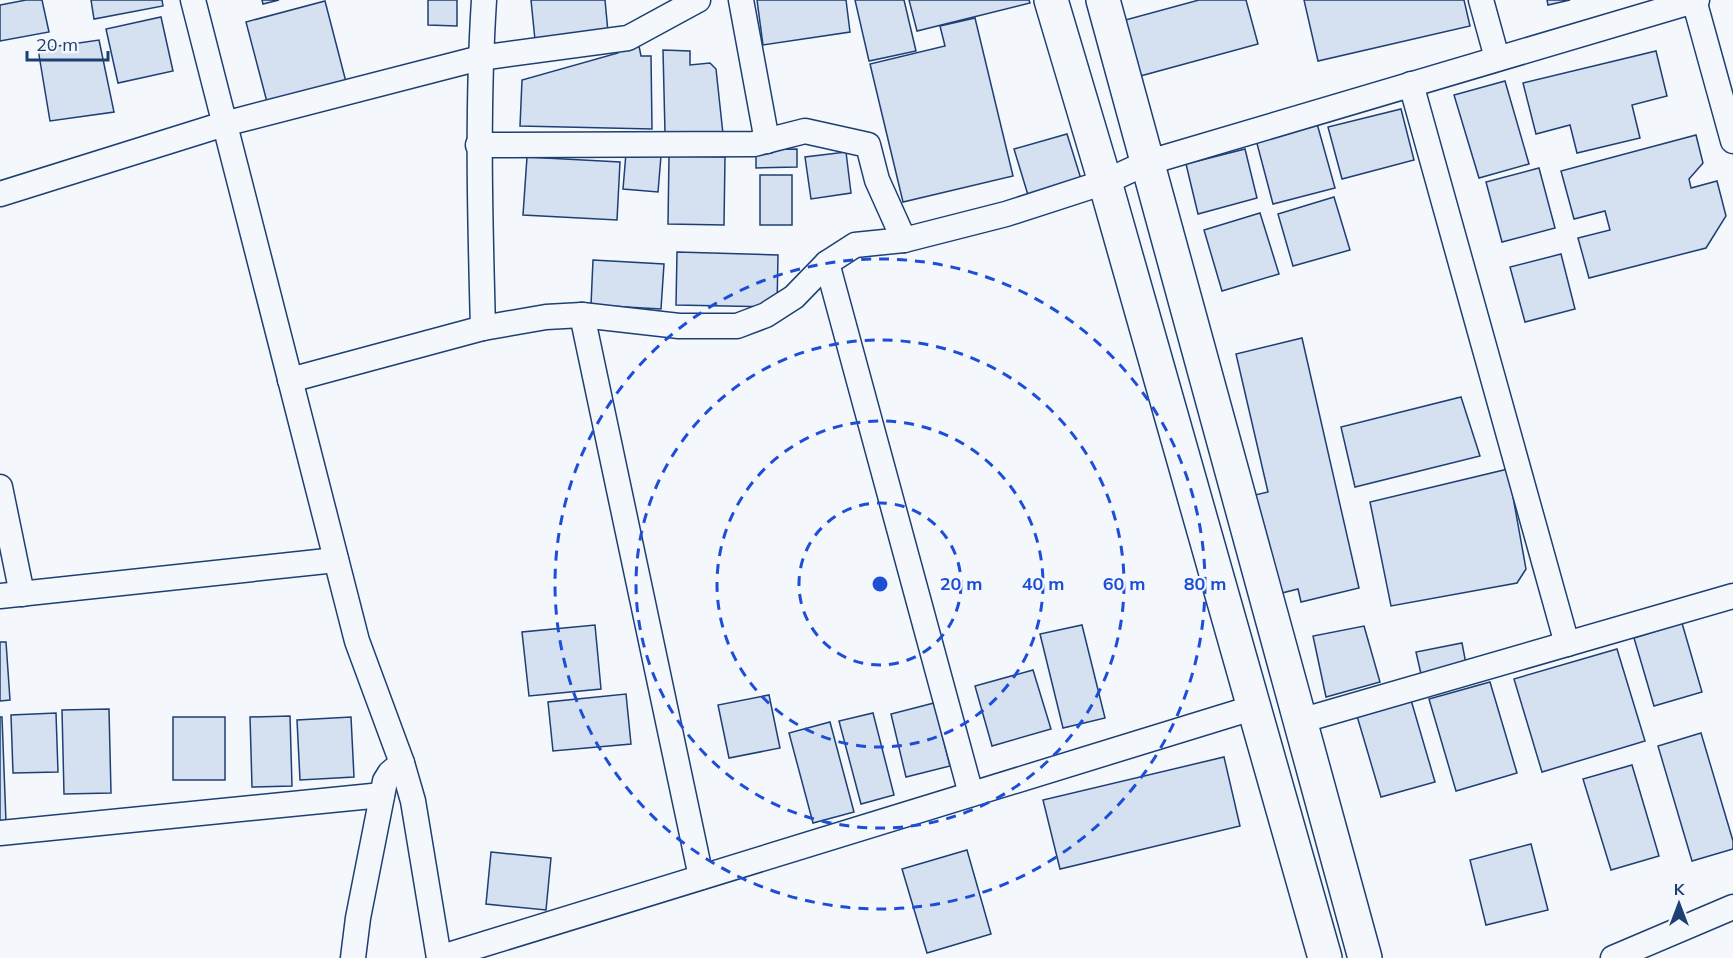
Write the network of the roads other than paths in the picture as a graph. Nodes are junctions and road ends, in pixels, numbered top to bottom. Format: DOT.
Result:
graph roads {
  1 [pos="193,0"];
  2 [pos="484,0"];
  3 [pos="698,0"];
  4 [pos="741,0"];
  5 [pos="1051,0"];
  6 [pos="1103,0"];
  7 [pos="1481,0"];
  8 [pos="1695,0"];
  9 [pos="480,58"];
  10 [pos="1497,58"];
  11 [pos="1411,84"];
  12 [pos="224,124"];
  13 [pos="767,141"];
  14 [pos="1733,141"];
  15 [pos="478,145"];
  16 [pos="1146,163"];
  17 [pos="1105,182"];
  18 [pos="0,194"];
  19 [pos="904,240"];
  20 [pos="827,263"];
  21 [pos="582,315"];
  22 [pos="483,328"];
  23 [pos="290,380"];
  24 [pos="0,487"];
  25 [pos="336,560"];
  26 [pos="11,595"];
  27 [pos="1733,596"];
  28 [pos="1567,644"];
  29 [pos="1252,708"];
  30 [pos="1300,721"];
  31 [pos="402,763"];
  32 [pos="971,794"];
  33 [pos="382,795"];
  34 [pos="0,833"];
  35 [pos="701,877"];
  36 [pos="1733,907"];
  37 [pos="353,958"];
  38 [pos="439,958"];
  39 [pos="1325,958"];
  40 [pos="1365,958"];
  41 [pos="1613,958"];
  1 -- 12 [label="street"];
  2 -- 9 [label="street"];
  3 -- 9 [label="street"];
  4 -- 13 [label="street"];
  5 -- 17 [label="main road"];
  6 -- 16 [label="main road"];
  7 -- 10 [label="street"];
  8 -- 10 [label="street"];
  8 -- 14 [label="street"];
  9 -- 12 [label="street"];
  9 -- 15 [label="street"];
  10 -- 11 [label="street"];
  11 -- 16 [label="street"];
  11 -- 28 [label="street"];
  12 -- 18 [label="street"];
  12 -- 23 [label="street"];
  13 -- 15 [label="street"];
  13 -- 19 [label="street"];
  15 -- 22 [label="street"];
  16 -- 17 [label="street"];
  16 -- 30 [label="main road"];
  17 -- 19 [label="street"];
  17 -- 29 [label="main road"];
  19 -- 20 [label="street"];
  20 -- 21 [label="street"];
  20 -- 32 [label="street"];
  21 -- 22 [label="street"];
  21 -- 35 [label="street"];
  22 -- 23 [label="street"];
  23 -- 25 [label="street"];
  24 -- 26 [label="street"];
  25 -- 26 [label="street"];
  25 -- 31 [label="street"];
  27 -- 28 [label="street"];
  28 -- 30 [label="street"];
  29 -- 32 [label="street"];
  29 -- 39 [label="main road"];
  30 -- 40 [label="main road"];
  31 -- 33 [label="street"];
  31 -- 38 [label="street"];
  32 -- 35 [label="street"];
  33 -- 34 [label="street"];
  33 -- 37 [label="street"];
  35 -- 38 [label="street"];
  36 -- 41 [label="street"];
}
